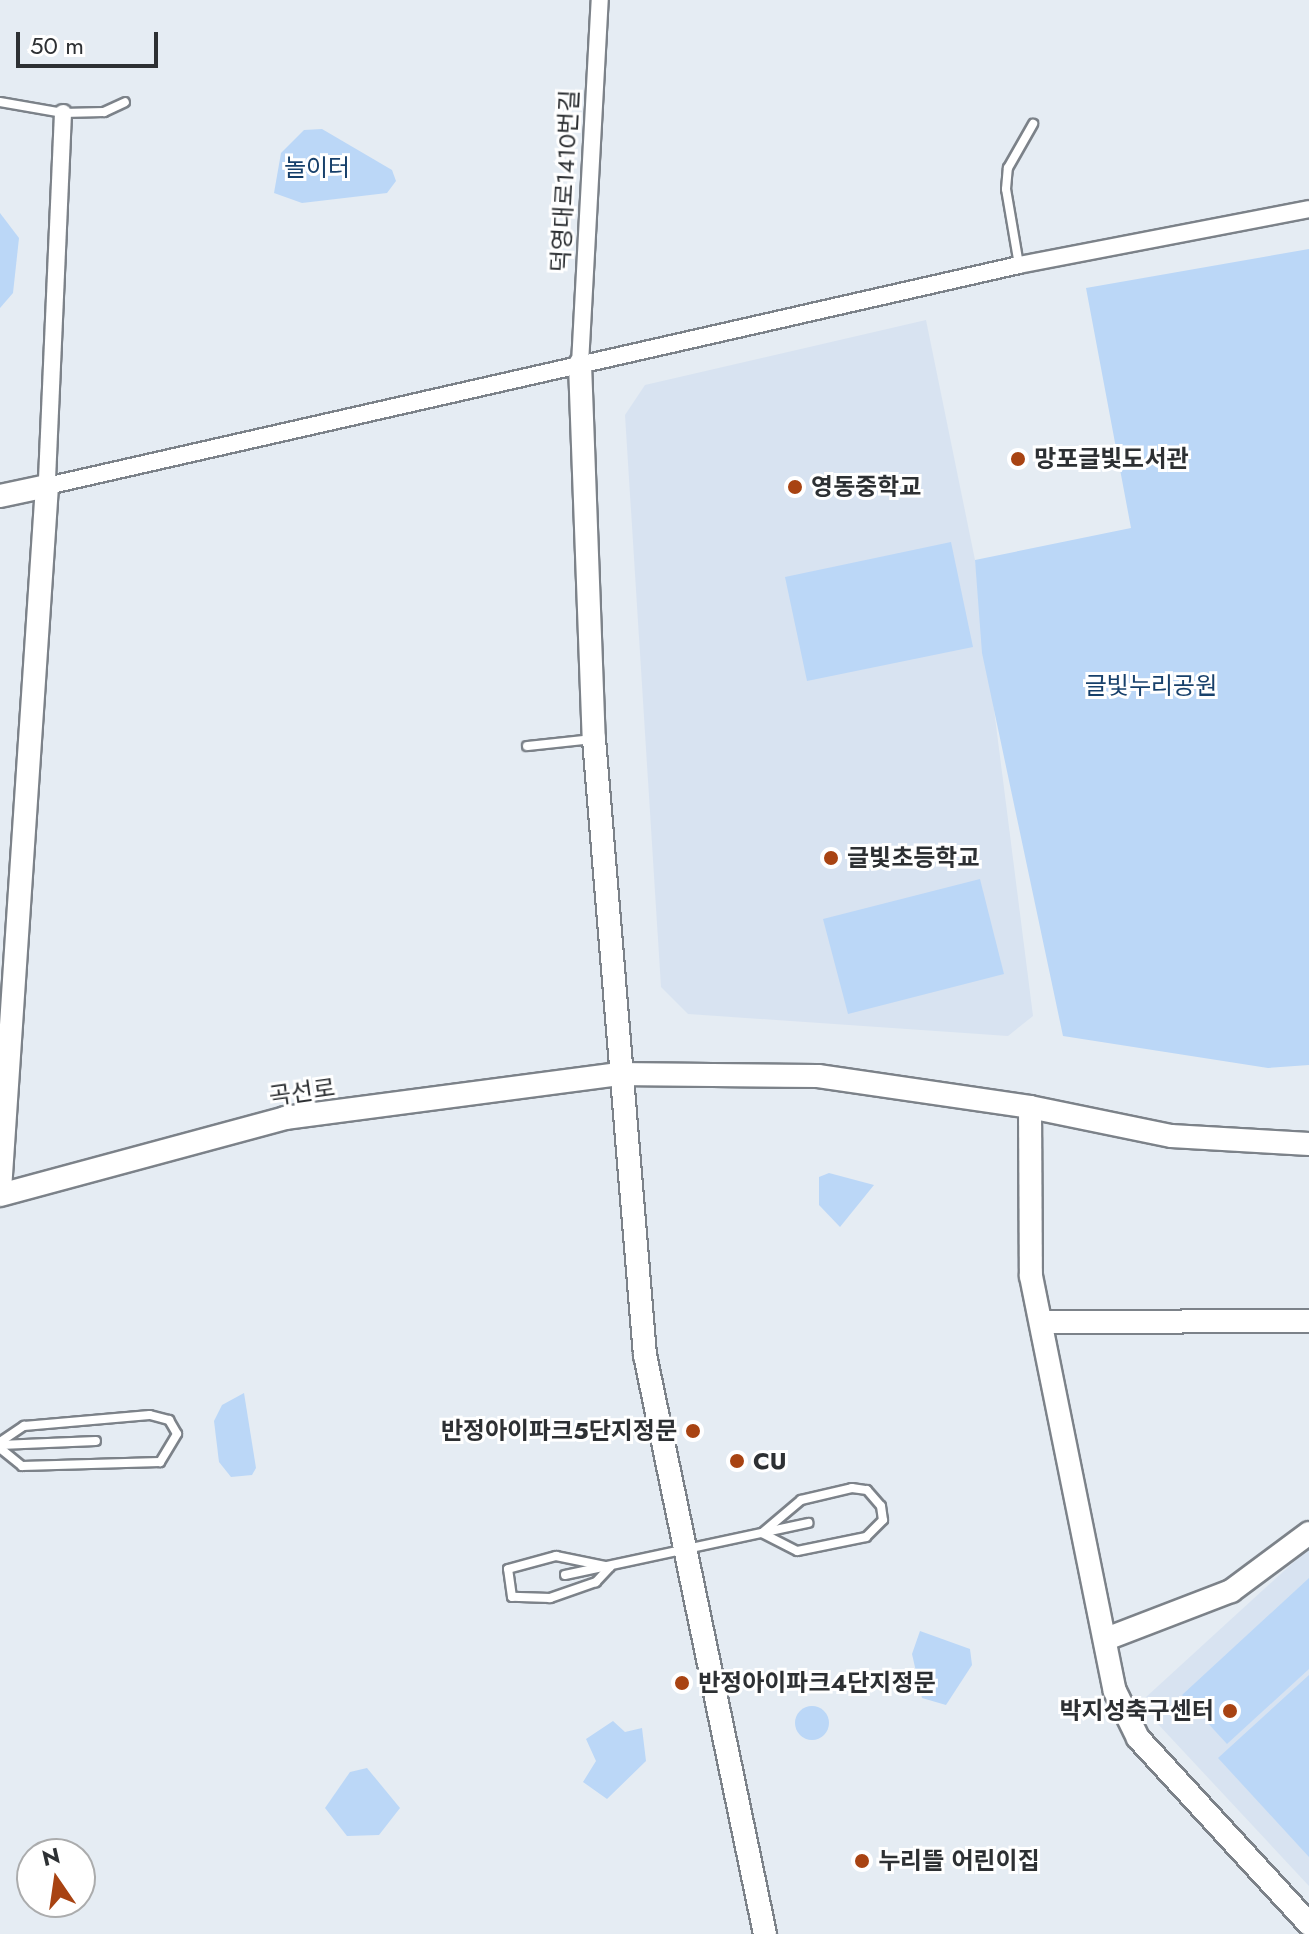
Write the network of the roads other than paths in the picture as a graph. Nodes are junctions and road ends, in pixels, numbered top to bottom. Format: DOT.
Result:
graph roads {
  1 [pos="600,0"];
  2 [pos="0,102"];
  3 [pos="125,102"];
  4 [pos="63,113"];
  5 [pos="1033,124"];
  6 [pos="1309,209"];
  7 [pos="1019,265"];
  8 [pos="580,364"];
  9 [pos="47,486"];
  10 [pos="0,496"];
  11 [pos="594,739"];
  12 [pos="527,746"];
  13 [pos="617,1074"];
  14 [pos="1030,1107"];
  15 [pos="1309,1144"];
  16 [pos="0,1189"];
  17 [pos="0,1195"];
  18 [pos="1309,1321"];
  19 [pos="1041,1322"];
  20 [pos="96,1441"];
  21 [pos="0,1445"];
  22 [pos="808,1523"];
  23 [pos="762,1533"];
  24 [pos="1309,1533"];
  25 [pos="686,1551"];
  26 [pos="610,1567"];
  27 [pos="565,1575"];
  28 [pos="1106,1639"];
  29 [pos="1309,1924"];
  30 [pos="765,1934"];
  1 -- 8 [label="street, 덕영대로1410번길"];
  2 -- 4 [label="lane"];
  3 -- 4 [label="lane"];
  4 -- 9 [label="street"];
  5 -- 7 [label="lane"];
  6 -- 7 [label="street"];
  7 -- 8 [label="street"];
  8 -- 9 [label="street"];
  8 -- 11 [label="street"];
  9 -- 10 [label="street"];
  9 -- 16 [label="street"];
  11 -- 12 [label="lane"];
  11 -- 13 [label="street"];
  13 -- 14 [label="street, 곡선로"];
  13 -- 17 [label="street, 곡선로"];
  13 -- 25 [label="street"];
  14 -- 15 [label="street, 곡선로"];
  14 -- 19 [label="street"];
  18 -- 19 [label="street"];
  19 -- 28 [label="street"];
  20 -- 21 [label="lane"];
  21 -- 21 [label="lane"];
  22 -- 23 [label="lane"];
  23 -- 23 [label="lane"];
  23 -- 25 [label="lane"];
  24 -- 28 [label="street"];
  25 -- 26 [label="lane"];
  25 -- 30 [label="street"];
  26 -- 26 [label="lane"];
  26 -- 27 [label="lane"];
  28 -- 29 [label="street"];
}
